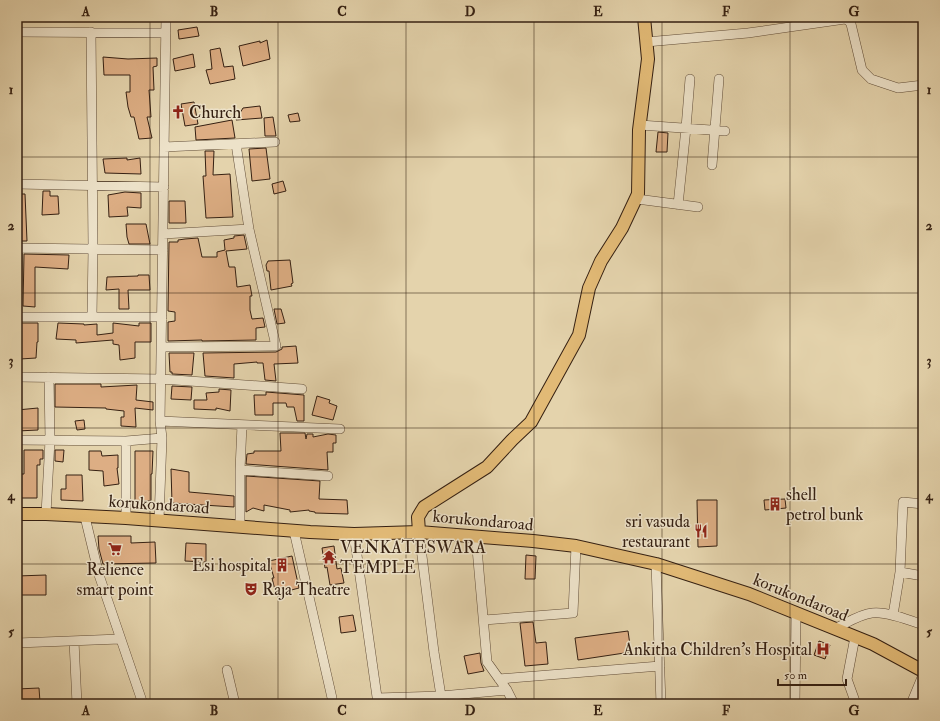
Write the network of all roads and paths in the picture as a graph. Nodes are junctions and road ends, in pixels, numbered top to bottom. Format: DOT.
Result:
graph roads {
  1 [pos="166,17"];
  2 [pos="644,17"];
  3 [pos="17,32"];
  4 [pos="91,32"];
  5 [pos="166,32"];
  6 [pos="646,42"];
  7 [pos="719,79"];
  8 [pos="690,80"];
  9 [pos="923,85"];
  10 [pos="640,126"];
  11 [pos="686,129"];
  12 [pos="715,130"];
  13 [pos="725,131"];
  14 [pos="274,142"];
  15 [pos="236,144"];
  16 [pos="164,148"];
  17 [pos="712,165"];
  18 [pos="17,184"];
  19 [pos="93,186"];
  20 [pos="164,187"];
  21 [pos="637,199"];
  22 [pos="678,205"];
  23 [pos="698,207"];
  24 [pos="249,229"];
  25 [pos="163,234"];
  26 [pos="17,248"];
  27 [pos="93,249"];
  28 [pos="163,250"];
  29 [pos="17,312"];
  30 [pos="17,317"];
  31 [pos="92,317"];
  32 [pos="162,317"];
  33 [pos="162,346"];
  34 [pos="17,377"];
  35 [pos="49,377"];
  36 [pos="161,379"];
  37 [pos="302,389"];
  38 [pos="160,421"];
  39 [pos="242,425"];
  40 [pos="340,429"];
  41 [pos="162,438"];
  42 [pos="17,440"];
  43 [pos="50,440"];
  44 [pos="126,441"];
  45 [pos="240,470"];
  46 [pos="328,476"];
  47 [pos="923,504"];
  48 [pos="17,514"];
  49 [pos="46,514"];
  50 [pos="85,516"];
  51 [pos="126,518"];
  52 [pos="159,520"];
  53 [pos="240,527"];
  54 [pos="294,531"];
  55 [pos="419,532"];
  56 [pos="354,534"];
  57 [pos="476,537"];
  58 [pos="576,546"];
  59 [pos="656,564"];
  60 [pos="900,572"];
  61 [pos="923,576"];
  62 [pos="796,613"];
  63 [pos="892,615"];
  64 [pos="484,620"];
  65 [pos="923,625"];
  66 [pos="834,629"];
  67 [pos="855,637"];
  68 [pos="120,639"];
  69 [pos="74,641"];
  70 [pos="17,643"];
  71 [pos="660,666"];
  72 [pos="227,670"];
  73 [pos="923,671"];
  74 [pos="923,675"];
  75 [pos="499,679"];
  76 [pos="507,690"];
  77 [pos="443,700"];
  78 [pos="378,701"];
  79 [pos="77,704"];
  80 [pos="143,704"];
  81 [pos="235,704"];
  82 [pos="332,704"];
  83 [pos="514,704"];
  84 [pos="661,704"];
  85 [pos="795,704"];
  86 [pos="856,704"];
  87 [pos="911,704"];
  1 -- 5 [label="street"];
  2 -- 6 [label="main road"];
  3 -- 4 [label="street"];
  4 -- 5 [label="street"];
  4 -- 19 [label="street"];
  5 -- 16 [label="street"];
  6 -- 9 [label="street"];
  6 -- 10 [label="main road"];
  7 -- 12 [label="street"];
  8 -- 11 [label="street"];
  10 -- 11 [label="street"];
  10 -- 21 [label="main road"];
  11 -- 12 [label="street"];
  11 -- 22 [label="street"];
  12 -- 13 [label="street"];
  12 -- 17 [label="street"];
  14 -- 15 [label="street"];
  15 -- 16 [label="street"];
  15 -- 24 [label="street"];
  16 -- 20 [label="street"];
  18 -- 19 [label="street"];
  19 -- 20 [label="street"];
  19 -- 27 [label="street"];
  20 -- 25 [label="street"];
  21 -- 22 [label="street"];
  21 -- 55 [label="main road"];
  22 -- 23 [label="street"];
  24 -- 25 [label="street"];
  24 -- 33 [label="street"];
  25 -- 28 [label="street"];
  26 -- 27 [label="street"];
  26 -- 29 [label="street"];
  27 -- 28 [label="street"];
  27 -- 31 [label="street"];
  28 -- 32 [label="street"];
  30 -- 31 [label="street"];
  31 -- 32 [label="street"];
  32 -- 33 [label="street"];
  33 -- 36 [label="street"];
  34 -- 35 [label="street"];
  35 -- 36 [label="street"];
  35 -- 43 [label="street"];
  36 -- 37 [label="street"];
  36 -- 38 [label="street"];
  38 -- 39 [label="street"];
  38 -- 41 [label="street"];
  39 -- 40 [label="street"];
  39 -- 45 [label="street"];
  41 -- 44 [label="street"];
  41 -- 52 [label="street"];
  42 -- 43 [label="street"];
  43 -- 44 [label="street"];
  43 -- 49 [label="street"];
  44 -- 51 [label="street"];
  45 -- 46 [label="street"];
  45 -- 53 [label="street"];
  47 -- 60 [label="street"];
  48 -- 49 [label="main road, korukondaroad"];
  49 -- 50 [label="main road, korukondaroad"];
  50 -- 51 [label="main road, korukondaroad"];
  50 -- 68 [label="street"];
  51 -- 52 [label="main road, korukondaroad"];
  52 -- 53 [label="main road, korukondaroad"];
  53 -- 54 [label="main road, korukondaroad"];
  54 -- 56 [label="main road, korukondaroad"];
  54 -- 82 [label="street"];
  55 -- 56 [label="main road, korukondaroad"];
  55 -- 57 [label="main road, korukondaroad"];
  55 -- 77 [label="street"];
  56 -- 78 [label="street"];
  57 -- 58 [label="main road, korukondaroad"];
  57 -- 64 [label="street"];
  58 -- 59 [label="main road, korukondaroad"];
  58 -- 64 [label="street"];
  59 -- 62 [label="main road, korukondaroad"];
  59 -- 71 [label="street"];
  60 -- 61 [label="street"];
  60 -- 63 [label="street"];
  62 -- 66 [label="main road, korukondaroad"];
  62 -- 85 [label="street"];
  63 -- 65 [label="street"];
  63 -- 66 [label="street"];
  64 -- 75 [label="street"];
  66 -- 67 [label="main road, korukondaroad"];
  67 -- 73 [label="main road, korukondaroad"];
  67 -- 86 [label="street"];
  68 -- 69 [label="street"];
  68 -- 80 [label="street"];
  69 -- 70 [label="street"];
  69 -- 79 [label="street"];
  71 -- 75 [label="street"];
  71 -- 84 [label="street"];
  72 -- 81 [label="street"];
  74 -- 87 [label="street"];
  75 -- 76 [label="street"];
  76 -- 77 [label="street"];
  76 -- 83 [label="street"];
  77 -- 78 [label="street"];
}
